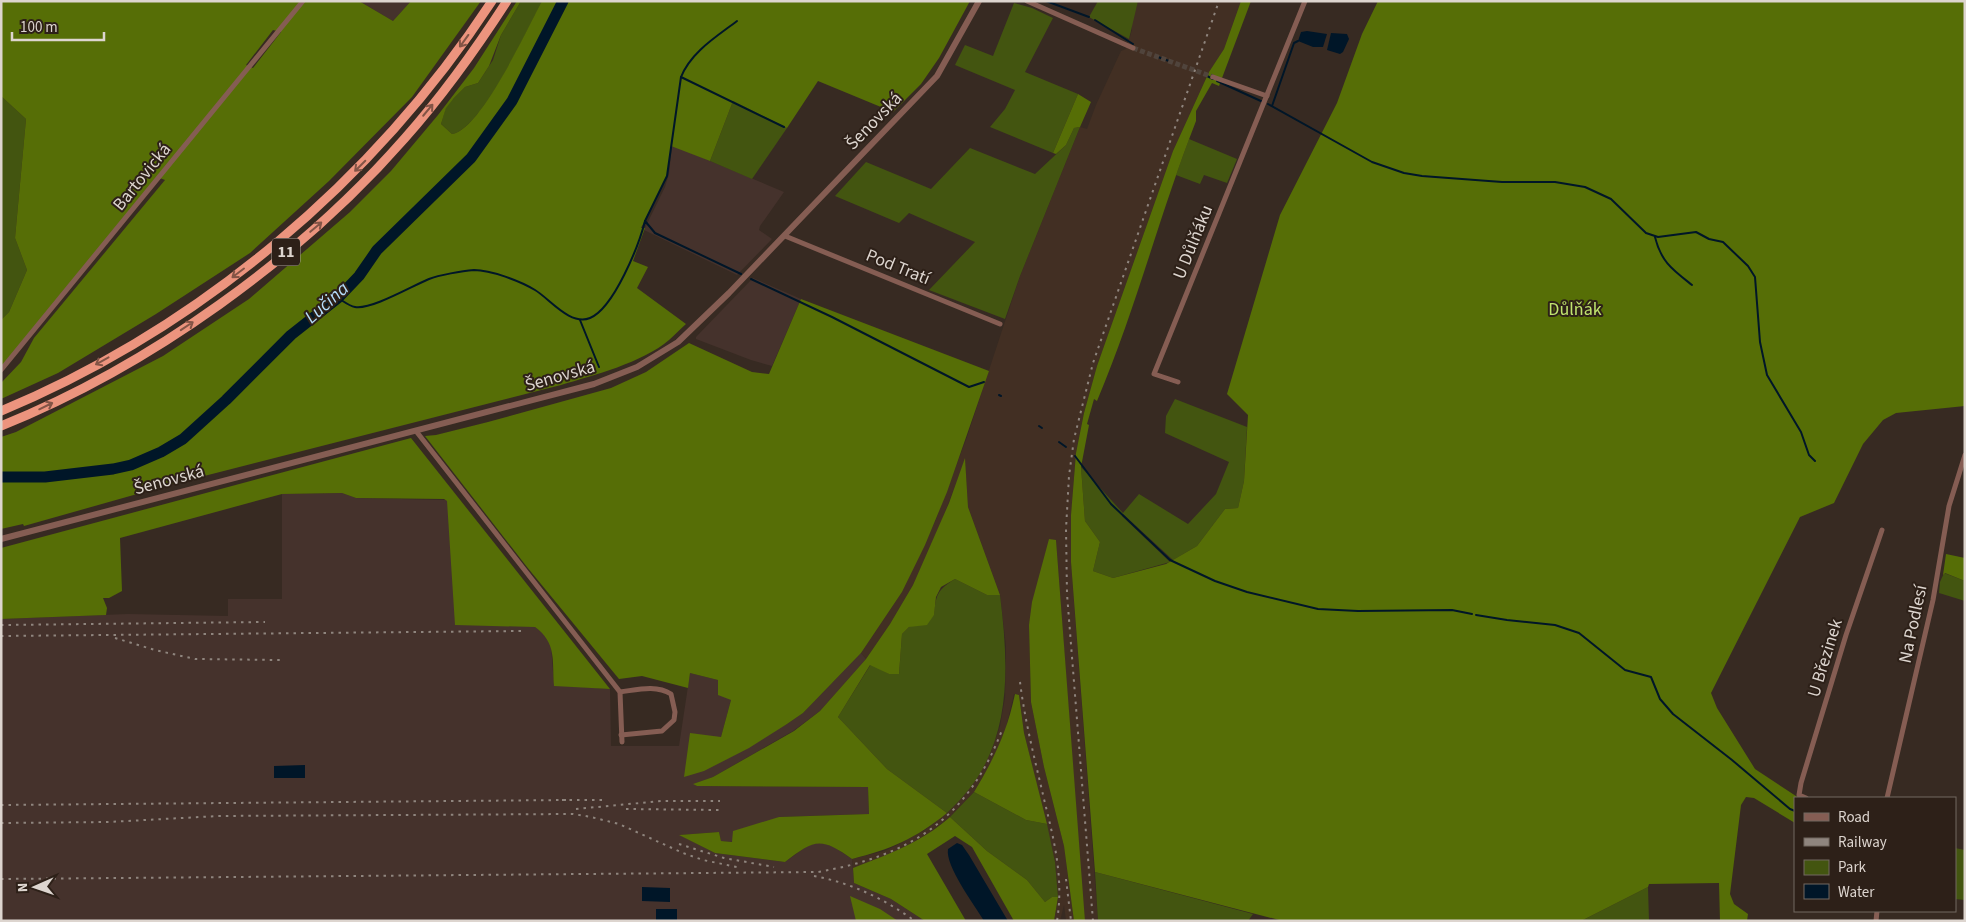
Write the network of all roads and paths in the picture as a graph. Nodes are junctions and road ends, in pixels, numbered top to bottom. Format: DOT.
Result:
graph roads {
  1 [pos="303,1"];
  2 [pos="492,1"];
  3 [pos="507,1"];
  4 [pos="979,1"];
  5 [pos="1027,1"];
  6 [pos="1305,1"];
  7 [pos="1133,48"];
  8 [pos="1213,77"];
  9 [pos="1267,96"];
  10 [pos="785,236"];
  11 [pos="1000,324"];
  12 [pos="1,370"];
  13 [pos="1178,382"];
  14 [pos="1,411"];
  15 [pos="1,426"];
  16 [pos="416,431"];
  17 [pos="1965,455"];
  18 [pos="1882,530"];
  19 [pos="1,539"];
  20 [pos="620,692"];
  21 [pos="621,735"];
  22 [pos="622,742"];
  23 [pos="1804,797"];
  24 [pos="1887,797"];
  1 -- 12 [label="street, Bartovická"];
  2 -- 14 [label="highway, 11, one-way"];
  15 -- 3 [label="highway, 11, one-way"];
  4 -- 10 [label="street, Šenovská"];
  5 -- 7 [label="street"];
  6 -- 9 [label="street, U Důlňáku"];
  8 -- 9 [label="street"];
  9 -- 13 [label="street, U Důlňáku"];
  10 -- 11 [label="street, Pod Tratí"];
  10 -- 16 [label="street, Šenovská"];
  16 -- 19 [label="street, Šenovská"];
  16 -- 20 [label="street"];
  17 -- 24 [label="street, Na Podlesí"];
  18 -- 23 [label="street, U Březinek"];
  20 -- 21 [label="street"];
  20 -- 21 [label="street"];
  21 -- 22 [label="street"];
}
